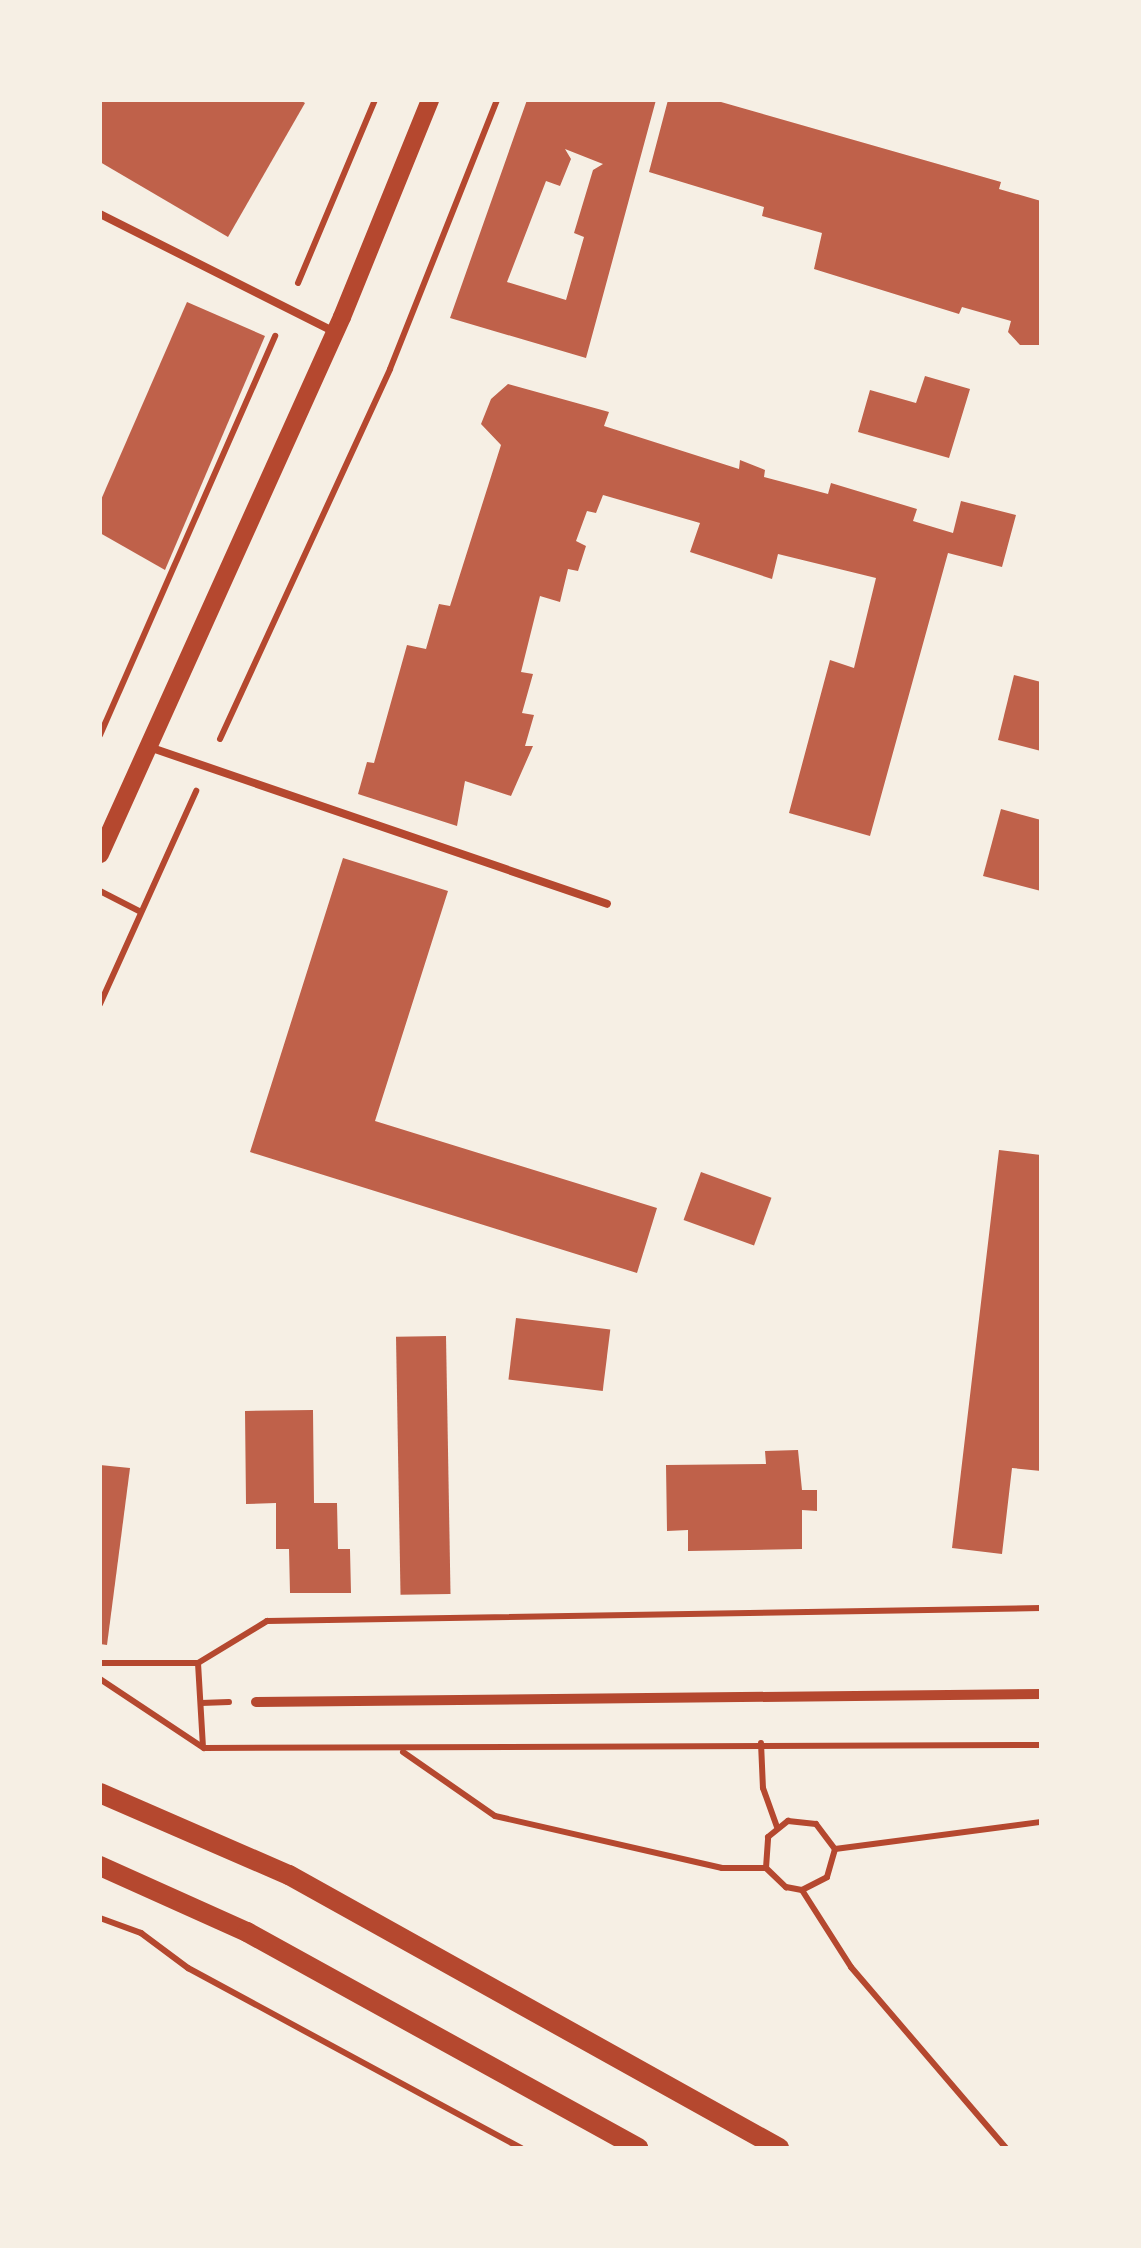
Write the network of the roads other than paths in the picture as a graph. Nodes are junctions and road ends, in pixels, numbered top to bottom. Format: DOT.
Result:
graph roads {
  1 [pos="430,100"];
  2 [pos="100,214"];
  3 [pos="335,332"];
  4 [pos="150,747"];
  5 [pos="100,854"];
  6 [pos="608,904"];
  7 [pos="1041,1694"];
  8 [pos="256,1702"];
  9 [pos="100,1793"];
  10 [pos="100,1866"];
  11 [pos="638,2148"];
  12 [pos="779,2148"];
  1 -- 3 [label="street"];
  2 -- 3 [label="lane"];
  3 -- 4 [label="street"];
  4 -- 5 [label="street"];
  4 -- 6 [label="lane"];
  7 -- 8 [label="street"];
  9 -- 12 [label="main road"];
  10 -- 11 [label="main road"];
}
